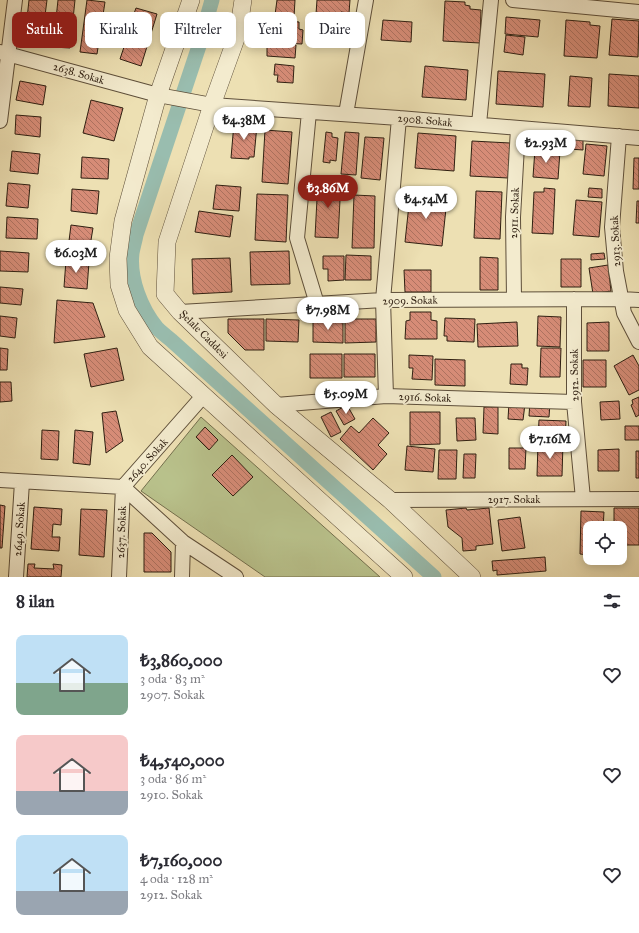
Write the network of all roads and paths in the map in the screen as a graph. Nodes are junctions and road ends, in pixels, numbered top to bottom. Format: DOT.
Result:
graph roads {
  1 [pos="15,0"];
  2 [pos="192,0"];
  3 [pos="243,0"];
  4 [pos="366,0"];
  5 [pos="491,0"];
  6 [pos="513,0"];
  7 [pos="639,12"];
  8 [pos="5,53"];
  9 [pos="158,95"];
  10 [pos="212,105"];
  11 [pos="309,112"];
  12 [pos="346,114"];
  13 [pos="400,118"];
  14 [pos="0,122"];
  15 [pos="480,124"];
  16 [pos="518,128"];
  17 [pos="619,136"];
  18 [pos="639,138"];
  19 [pos="514,299"];
  20 [pos="574,299"];
  21 [pos="621,299"];
  22 [pos="383,300"];
  23 [pos="639,300"];
  24 [pos="317,304"];
  25 [pos="180,312"];
  26 [pos="639,342"];
  27 [pos="204,395"];
  28 [pos="386,396"];
  29 [pos="574,402"];
  30 [pos="276,405"];
  31 [pos="0,480"];
  32 [pos="22,482"];
  33 [pos="123,487"];
  34 [pos="583,499"];
  35 [pos="639,499"];
  36 [pos="390,500"];
  37 [pos="183,542"];
  38 [pos="16,577"];
  39 [pos="119,577"];
  40 [pos="182,577"];
  41 [pos="236,577"];
  42 [pos="404,577"];
  43 [pos="472,577"];
  1 -- 8 [label="street"];
  2 -- 9 [label="street"];
  3 -- 10 [label="street, Şelale Caddesi"];
  4 -- 12 [label="street"];
  5 -- 15 [label="street"];
  6 -- 7 [label="street"];
  8 -- 9 [label="street, 2638. Sokak"];
  8 -- 14 [label="street"];
  9 -- 10 [label="street, 2638. Sokak"];
  9 -- 27 [label="street"];
  10 -- 11 [label="street, 2908. Sokak"];
  10 -- 25 [label="street, Şelale Caddesi"];
  11 -- 12 [label="street, 2908. Sokak"];
  11 -- 24 [label="street"];
  12 -- 13 [label="street, 2908. Sokak"];
  13 -- 15 [label="street, 2908. Sokak"];
  13 -- 22 [label="street"];
  15 -- 16 [label="street, 2908. Sokak"];
  16 -- 17 [label="street, 2908. Sokak"];
  16 -- 19 [label="street, 2911. Sokak"];
  17 -- 18 [label="street, 2908. Sokak"];
  17 -- 21 [label="street, 2913. Sokak"];
  19 -- 20 [label="street, 2909. Sokak"];
  19 -- 22 [label="street, 2909. Sokak"];
  20 -- 21 [label="street, 2909. Sokak"];
  20 -- 29 [label="street, 2912. Sokak"];
  21 -- 23 [label="street, 2909. Sokak"];
  21 -- 26 [label="street, 2913. Sokak"];
  22 -- 24 [label="street, 2909. Sokak"];
  22 -- 28 [label="street"];
  24 -- 25 [label="street, 2909. Sokak"];
  25 -- 30 [label="street, Şelale Caddesi"];
  27 -- 33 [label="street, 2640. Sokak"];
  27 -- 42 [label="street"];
  28 -- 29 [label="street, 2916. Sokak"];
  28 -- 30 [label="street, 2916. Sokak"];
  29 -- 34 [label="street, 2912. Sokak"];
  30 -- 36 [label="street, Şelale Caddesi"];
  31 -- 32 [label="street, 2640. Sokak"];
  32 -- 33 [label="street, 2640. Sokak"];
  32 -- 38 [label="street, 2649. Sokak"];
  33 -- 37 [label="street"];
  33 -- 39 [label="street, 2637. Sokak"];
  34 -- 35 [label="street, 2917. Sokak"];
  34 -- 36 [label="street, 2917. Sokak"];
  36 -- 43 [label="street, Şelale Caddesi"];
  37 -- 40 [label="street"];
  37 -- 41 [label="street"];
}
